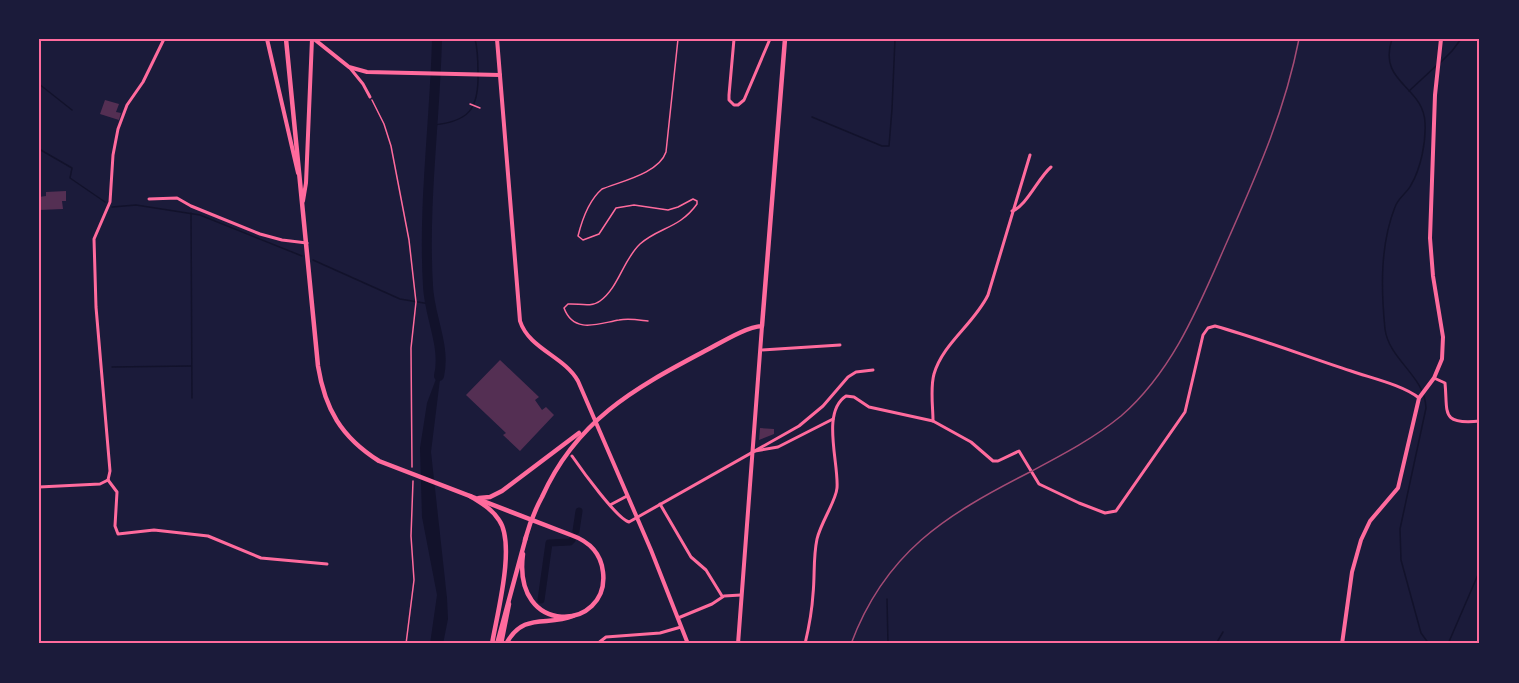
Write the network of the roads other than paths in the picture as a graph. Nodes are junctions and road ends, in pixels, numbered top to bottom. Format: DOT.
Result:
graph roads {
  1 [pos="164,39"];
  2 [pos="267,39"];
  3 [pos="286,39"];
  4 [pos="313,39"];
  5 [pos="497,39"];
  6 [pos="734,39"];
  7 [pos="770,39"];
  8 [pos="785,39"];
  9 [pos="1441,39"];
  10 [pos="349,67"];
  11 [pos="500,75"];
  12 [pos="370,97"];
  13 [pos="1030,155"];
  14 [pos="1051,167"];
  15 [pos="300,177"];
  16 [pos="149,199"];
  17 [pos="303,201"];
  18 [pos="1012,211"];
  19 [pos="307,243"];
  20 [pos="762,326"];
  21 [pos="840,345"];
  22 [pos="761,350"];
  23 [pos="873,370"];
  24 [pos="1434,378"];
  25 [pos="1420,397"];
  26 [pos="833,419"];
  27 [pos="1480,421"];
  28 [pos="933,422"];
  29 [pos="591,425"];
  30 [pos="753,451"];
  31 [pos="572,456"];
  32 [pos="108,480"];
  33 [pos="39,487"];
  34 [pos="470,496"];
  35 [pos="627,496"];
  36 [pos="659,503"];
  37 [pos="610,506"];
  38 [pos="637,518"];
  39 [pos="526,537"];
  40 [pos="327,564"];
  41 [pos="741,595"];
  42 [pos="722,596"];
  43 [pos="573,616"];
  44 [pos="678,618"];
  45 [pos="681,627"];
  46 [pos="492,644"];
  47 [pos="499,644"];
  48 [pos="506,644"];
  49 [pos="597,644"];
  50 [pos="688,644"];
  51 [pos="738,644"];
  52 [pos="805,644"];
  53 [pos="1342,644"];
  1 -- 32 [label="street"];
  2 -- 15 [label="street"];
  3 -- 15 [label="main road"];
  4 -- 10 [label="street"];
  4 -- 17 [label="street"];
  5 -- 11 [label="street"];
  6 -- 7 [label="street"];
  8 -- 20 [label="main road"];
  9 -- 24 [label="street"];
  10 -- 11 [label="street"];
  10 -- 12 [label="street"];
  11 -- 35 [label="street"];
  13 -- 18 [label="street"];
  14 -- 18 [label="street"];
  15 -- 17 [label="main road"];
  16 -- 19 [label="street"];
  17 -- 19 [label="main road"];
  18 -- 28 [label="street"];
  19 -- 34 [label="main road"];
  20 -- 22 [label="street"];
  20 -- 29 [label="main road"];
  21 -- 22 [label="street"];
  22 -- 30 [label="street"];
  23 -- 30 [label="street"];
  24 -- 25 [label="street"];
  24 -- 27 [label="street"];
  25 -- 28 [label="street"];
  25 -- 53 [label="street"];
  26 -- 28 [label="street"];
  26 -- 30 [label="street"];
  26 -- 52 [label="street"];
  29 -- 34 [label="main road"];
  29 -- 39 [label="main road"];
  30 -- 36 [label="street"];
  30 -- 41 [label="street"];
  31 -- 37 [label="street"];
  32 -- 33 [label="street"];
  32 -- 40 [label="street"];
  34 -- 43 [label="main road"];
  34 -- 46 [label="main road"];
  35 -- 37 [label="street"];
  35 -- 38 [label="street"];
  36 -- 38 [label="street"];
  36 -- 42 [label="street"];
  37 -- 38 [label="street"];
  38 -- 44 [label="street"];
  39 -- 43 [label="main road"];
  39 -- 47 [label="main road"];
  41 -- 42 [label="street"];
  41 -- 51 [label="street"];
  42 -- 44 [label="street"];
  43 -- 48 [label="main road"];
  44 -- 45 [label="street"];
  45 -- 49 [label="street"];
  45 -- 50 [label="street"];
}
